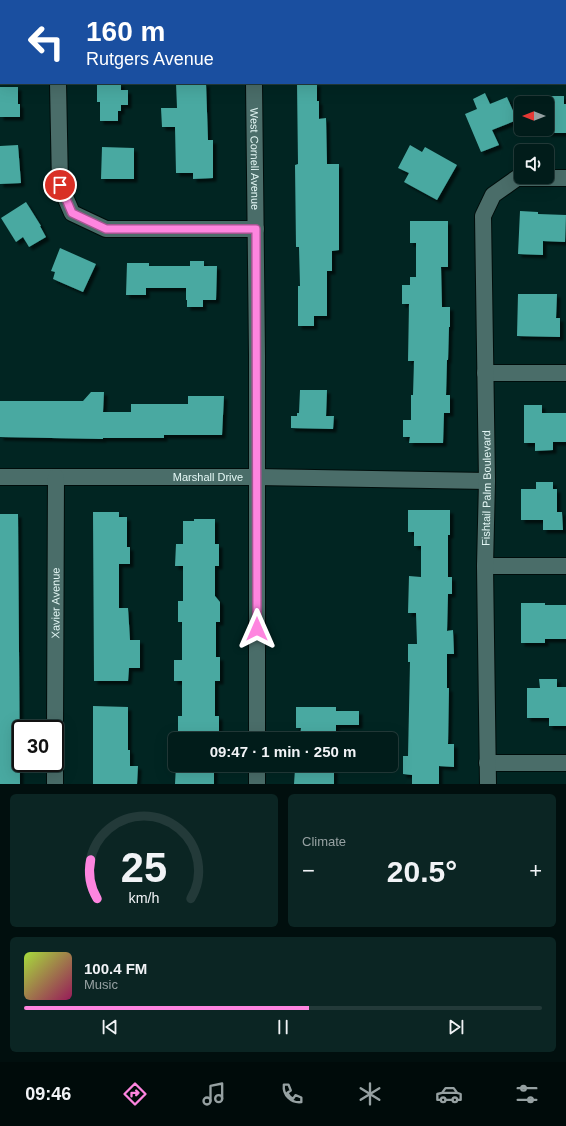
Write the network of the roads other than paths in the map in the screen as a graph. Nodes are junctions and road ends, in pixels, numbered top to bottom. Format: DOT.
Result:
graph roads {
  1 [pos="58,84"];
  2 [pos="254,84"];
  3 [pos="566,178"];
  4 [pos="256,229"];
  5 [pos="486,373"];
  6 [pos="566,373"];
  7 [pos="0,477"];
  8 [pos="56,477"];
  9 [pos="257,477"];
  10 [pos="488,481"];
  11 [pos="485,566"];
  12 [pos="566,566"];
  13 [pos="55,720"];
  14 [pos="257,732"];
  15 [pos="488,763"];
  16 [pos="566,763"];
  17 [pos="55,772"];
  18 [pos="257,772"];
  19 [pos="55,784"];
  20 [pos="257,784"];
  21 [pos="488,784"];
  1 -- 4 [label="street"];
  2 -- 4 [label="street, West Cornell Avenue"];
  3 -- 5 [label="street, Fishtail Palm Boulevard"];
  4 -- 9 [label="street, West Cornell Avenue"];
  5 -- 6 [label="street"];
  5 -- 10 [label="street, Fishtail Palm Boulevard"];
  7 -- 8 [label="street, Marshall Drive"];
  8 -- 9 [label="street, Marshall Drive"];
  8 -- 13 [label="street, Xavier Avenue"];
  9 -- 10 [label="street, Marshall Drive"];
  9 -- 14 [label="street, West Cornell Avenue"];
  10 -- 11 [label="street, Fishtail Palm Boulevard"];
  11 -- 12 [label="street"];
  11 -- 15 [label="street, Fishtail Palm Boulevard"];
  15 -- 16 [label="street"];
  15 -- 21 [label="street, Fishtail Palm Boulevard"];
  17 -- 19 [label="street"];
  18 -- 20 [label="street"];
}
